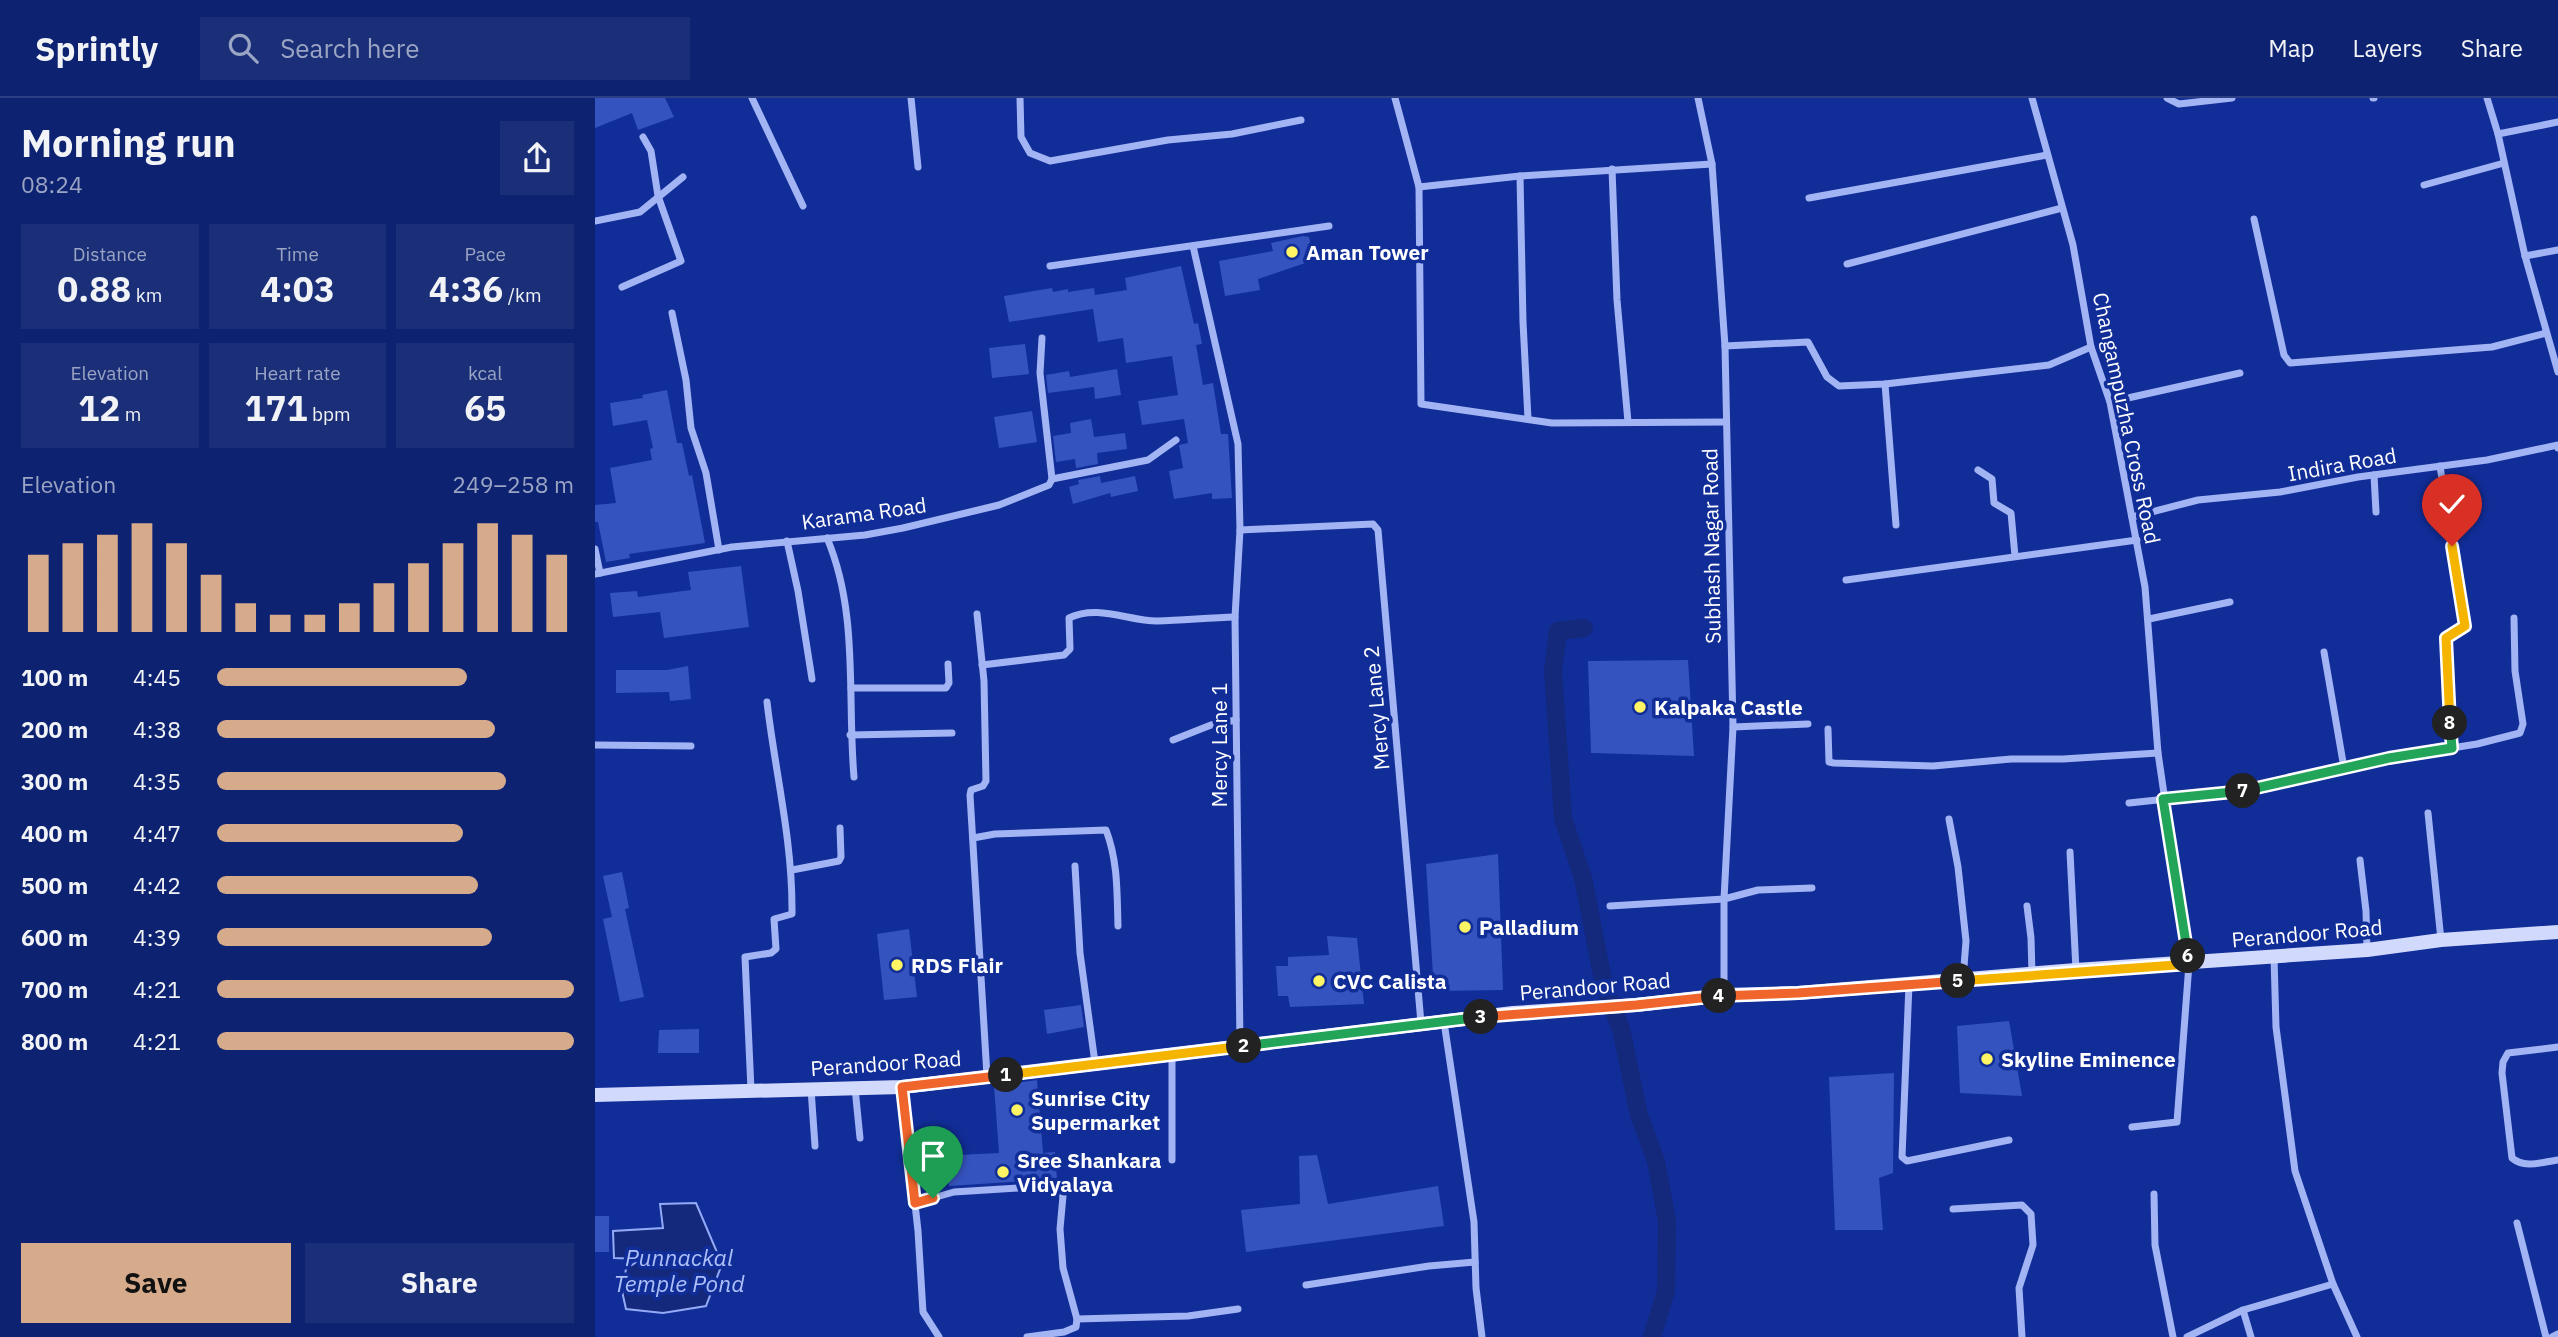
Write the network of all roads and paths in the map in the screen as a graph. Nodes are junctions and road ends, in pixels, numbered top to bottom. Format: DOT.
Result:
graph roads {
  1 [pos="751,98"];
  2 [pos="911,98"];
  3 [pos="1020,98"];
  4 [pos="1395,98"];
  5 [pos="1698,98"];
  6 [pos="2032,98"];
  7 [pos="2167,98"];
  8 [pos="2232,98"];
  9 [pos="2487,98"];
  10 [pos="1301,120"];
  11 [pos="2558,122"];
  12 [pos="2498,134"];
  13 [pos="643,137"];
  14 [pos="2047,155"];
  15 [pos="2504,163"];
  16 [pos="1712,164"];
  17 [pos="918,167"];
  18 [pos="1612,169"];
  19 [pos="1520,176"];
  20 [pos="684,177"];
  21 [pos="2424,186"];
  22 [pos="1419,187"];
  23 [pos="657,196"];
  24 [pos="1809,198"];
  25 [pos="803,206"];
  26 [pos="2062,208"];
  27 [pos="2254,219"];
  28 [pos="595,220"];
  29 [pos="1329,226"];
  30 [pos="1193,246"];
  31 [pos="2558,250"];
  32 [pos="2525,256"];
  33 [pos="1847,264"];
  34 [pos="1050,267"];
  35 [pos="622,287"];
  36 [pos="672,313"];
  37 [pos="2546,333"];
  38 [pos="1042,338"];
  39 [pos="1725,346"];
  40 [pos="2091,347"];
  41 [pos="2558,372"];
  42 [pos="2241,373"];
  43 [pos="1885,384"];
  44 [pos="2110,402"];
  45 [pos="1528,419"];
  46 [pos="1628,422"];
  47 [pos="1726,422"];
  48 [pos="1176,440"];
  49 [pos="2558,447"];
  50 [pos="2440,466"];
  51 [pos="1978,470"];
  52 [pos="2374,475"];
  53 [pos="1052,479"];
  54 [pos="2376,512"];
  55 [pos="2132,517"];
  56 [pos="1896,525"];
  57 [pos="1240,530"];
  58 [pos="827,538"];
  59 [pos="2137,540"];
  60 [pos="787,541"];
  61 [pos="595,549"];
  62 [pos="719,550"];
  63 [pos="2015,556"];
  64 [pos="597,573"];
  65 [pos="1846,580"];
  66 [pos="2230,602"];
  67 [pos="977,614"];
  68 [pos="1235,617"];
  69 [pos="2514,618"];
  70 [pos="2149,619"];
  71 [pos="2324,652"];
  72 [pos="948,664"];
  73 [pos="982,665"];
  74 [pos="812,679"];
  75 [pos="851,688"];
  76 [pos="767,702"];
  77 [pos="1236,720"];
  78 [pos="1808,724"];
  79 [pos="1733,727"];
  80 [pos="1828,729"];
  81 [pos="952,733"];
  82 [pos="850,734"];
  83 [pos="1173,740"];
  84 [pos="595,745"];
  85 [pos="691,746"];
  86 [pos="2452,748"];
  87 [pos="2158,753"];
  88 [pos="2344,768"];
  89 [pos="854,777"];
  90 [pos="2163,799"];
  91 [pos="2129,803"];
  92 [pos="2428,813"];
  93 [pos="1949,819"];
  94 [pos="840,828"];
  95 [pos="973,838"];
  96 [pos="2070,852"];
  97 [pos="2360,860"];
  98 [pos="1076,866"];
  99 [pos="792,870"];
  100 [pos="1812,887"];
  101 [pos="1724,899"];
  102 [pos="1611,906"];
  103 [pos="2027,906"];
  104 [pos="1118,926"];
  105 [pos="2558,932"];
  106 [pos="2441,940"];
  107 [pos="2367,950"];
  108 [pos="2274,957"];
  109 [pos="2189,964"];
  110 [pos="2077,970"];
  111 [pos="2032,974"];
  112 [pos="1963,980"];
  113 [pos="1909,984"];
  114 [pos="1724,995"];
  115 [pos="1444,1022"];
  116 [pos="1421,1023"];
  117 [pos="1240,1046"];
  118 [pos="2558,1047"];
  119 [pos="1172,1055"];
  120 [pos="1095,1064"];
  121 [pos="987,1077"];
  122 [pos="902,1087"];
  123 [pos="855,1088"];
  124 [pos="811,1090"];
  125 [pos="751,1091"];
  126 [pos="595,1095"];
  127 [pos="2132,1127"];
  128 [pos="860,1138"];
  129 [pos="2009,1140"];
  130 [pos="815,1146"];
  131 [pos="1172,1160"];
  132 [pos="2558,1160"];
  133 [pos="2154,1194"];
  134 [pos="915,1203"];
  135 [pos="1953,1209"];
  136 [pos="2517,1223"];
  137 [pos="1475,1262"];
  138 [pos="2333,1284"];
  139 [pos="1306,1285"];
  140 [pos="1238,1309"];
  141 [pos="2243,1310"];
  142 [pos="1077,1319"];
  143 [pos="2558,1334"];
  144 [pos="939,1337"];
  145 [pos="1027,1337"];
  146 [pos="1482,1337"];
  147 [pos="2022,1337"];
  148 [pos="2173,1337"];
  149 [pos="2187,1337"];
  150 [pos="2251,1337"];
  151 [pos="2357,1337"];
  152 [pos="2546,1337"];
  153 [pos="2552,1337"];
  1 -- 25 [label="street"];
  2 -- 17 [label="street"];
  3 -- 10 [label="street"];
  4 -- 22 [label="street"];
  5 -- 16 [label="street, Subhash Nagar Road"];
  6 -- 14 [label="street, Changampuzha Cross Road"];
  7 -- 8 [label="street"];
  9 -- 12 [label="street"];
  11 -- 12 [label="street"];
  12 -- 15 [label="street"];
  13 -- 23 [label="street"];
  14 -- 24 [label="street"];
  14 -- 26 [label="street, Changampuzha Cross Road"];
  15 -- 21 [label="street"];
  15 -- 32 [label="street"];
  16 -- 18 [label="street"];
  16 -- 39 [label="street, Subhash Nagar Road"];
  18 -- 19 [label="street"];
  18 -- 46 [label="street"];
  19 -- 22 [label="street"];
  19 -- 45 [label="street"];
  20 -- 23 [label="street"];
  22 -- 45 [label="street"];
  23 -- 28 [label="street"];
  23 -- 35 [label="street"];
  26 -- 33 [label="street"];
  26 -- 40 [label="street, Changampuzha Cross Road"];
  27 -- 37 [label="street"];
  29 -- 30 [label="street"];
  30 -- 34 [label="street"];
  30 -- 57 [label="street, Mercy Lane 1"];
  31 -- 32 [label="street"];
  32 -- 37 [label="street"];
  36 -- 62 [label="street"];
  37 -- 41 [label="street"];
  38 -- 53 [label="street"];
  39 -- 43 [label="street"];
  39 -- 47 [label="street, Subhash Nagar Road"];
  40 -- 43 [label="street"];
  40 -- 44 [label="street, Changampuzha Cross Road"];
  42 -- 44 [label="street"];
  43 -- 56 [label="street"];
  44 -- 55 [label="street, Changampuzha Cross Road"];
  45 -- 46 [label="street"];
  46 -- 47 [label="street"];
  47 -- 79 [label="street, Subhash Nagar Road"];
  48 -- 53 [label="street, Karama Road"];
  49 -- 50 [label="street, Indira Road"];
  50 -- 52 [label="street, Indira Road"];
  50 -- 86 [label="street"];
  51 -- 63 [label="street"];
  52 -- 54 [label="street"];
  52 -- 55 [label="street, Indira Road"];
  53 -- 58 [label="street, Karama Road"];
  55 -- 59 [label="street, Changampuzha Cross Road"];
  57 -- 68 [label="street, Mercy Lane 1"];
  57 -- 116 [label="street, Mercy Lane 2"];
  58 -- 60 [label="street, Karama Road"];
  58 -- 75 [label="street"];
  59 -- 63 [label="street"];
  59 -- 70 [label="street, Changampuzha Cross Road"];
  60 -- 62 [label="street, Karama Road"];
  60 -- 74 [label="street"];
  61 -- 64 [label="street"];
  62 -- 64 [label="street, Karama Road"];
  63 -- 65 [label="street"];
  66 -- 70 [label="street"];
  67 -- 73 [label="street"];
  68 -- 73 [label="street"];
  68 -- 77 [label="street, Mercy Lane 1"];
  69 -- 86 [label="street"];
  70 -- 87 [label="street, Changampuzha Cross Road"];
  71 -- 88 [label="street"];
  72 -- 75 [label="street"];
  73 -- 95 [label="street"];
  75 -- 82 [label="street"];
  76 -- 99 [label="street"];
  77 -- 83 [label="street"];
  77 -- 117 [label="street, Mercy Lane 1"];
  78 -- 79 [label="street"];
  79 -- 101 [label="street, Subhash Nagar Road"];
  80 -- 87 [label="street"];
  81 -- 82 [label="street"];
  82 -- 89 [label="street"];
  84 -- 85 [label="street"];
  86 -- 88 [label="street"];
  87 -- 90 [label="street, Changampuzha Cross Road"];
  88 -- 90 [label="street"];
  90 -- 91 [label="street"];
  90 -- 109 [label="street, Changampuzha Cross Road"];
  92 -- 106 [label="street"];
  93 -- 112 [label="street"];
  94 -- 99 [label="street"];
  95 -- 104 [label="street"];
  95 -- 121 [label="street"];
  96 -- 110 [label="street"];
  97 -- 107 [label="street"];
  98 -- 120 [label="street"];
  99 -- 125 [label="street"];
  100 -- 101 [label="street"];
  101 -- 102 [label="street"];
  101 -- 114 [label="street, Subhash Nagar Road"];
  103 -- 111 [label="street"];
  105 -- 106 [label="main road, Perandoor Road"];
  106 -- 107 [label="main road, Perandoor Road"];
  107 -- 108 [label="main road, Perandoor Road"];
  108 -- 109 [label="main road, Perandoor Road"];
  108 -- 138 [label="street"];
  109 -- 110 [label="main road, Perandoor Road"];
  109 -- 127 [label="street, Changampuzha Cross Road"];
  110 -- 111 [label="main road, Perandoor Road"];
  111 -- 112 [label="main road, Perandoor Road"];
  112 -- 113 [label="main road, Perandoor Road"];
  113 -- 114 [label="main road, Perandoor Road"];
  113 -- 129 [label="street"];
  114 -- 115 [label="main road, Perandoor Road"];
  115 -- 116 [label="main road, Perandoor Road"];
  115 -- 137 [label="street"];
  116 -- 117 [label="main road, Perandoor Road"];
  117 -- 119 [label="main road, Perandoor Road"];
  118 -- 132 [label="street"];
  119 -- 120 [label="main road, Perandoor Road"];
  119 -- 131 [label="street"];
  120 -- 121 [label="main road, Perandoor Road"];
  121 -- 122 [label="main road, Perandoor Road"];
  122 -- 123 [label="main road, Perandoor Road"];
  122 -- 134 [label="street"];
  123 -- 124 [label="main road, Perandoor Road"];
  123 -- 128 [label="street"];
  124 -- 125 [label="main road, Perandoor Road"];
  124 -- 130 [label="street"];
  125 -- 126 [label="main road, Perandoor Road"];
  133 -- 148 [label="street"];
  134 -- 142 [label="street"];
  134 -- 144 [label="street"];
  135 -- 147 [label="street"];
  136 -- 152 [label="street"];
  137 -- 139 [label="street"];
  137 -- 146 [label="street"];
  138 -- 141 [label="street"];
  138 -- 151 [label="street"];
  140 -- 142 [label="street"];
  141 -- 149 [label="street"];
  141 -- 150 [label="street"];
  142 -- 145 [label="street"];
  143 -- 153 [label="street"];
}
